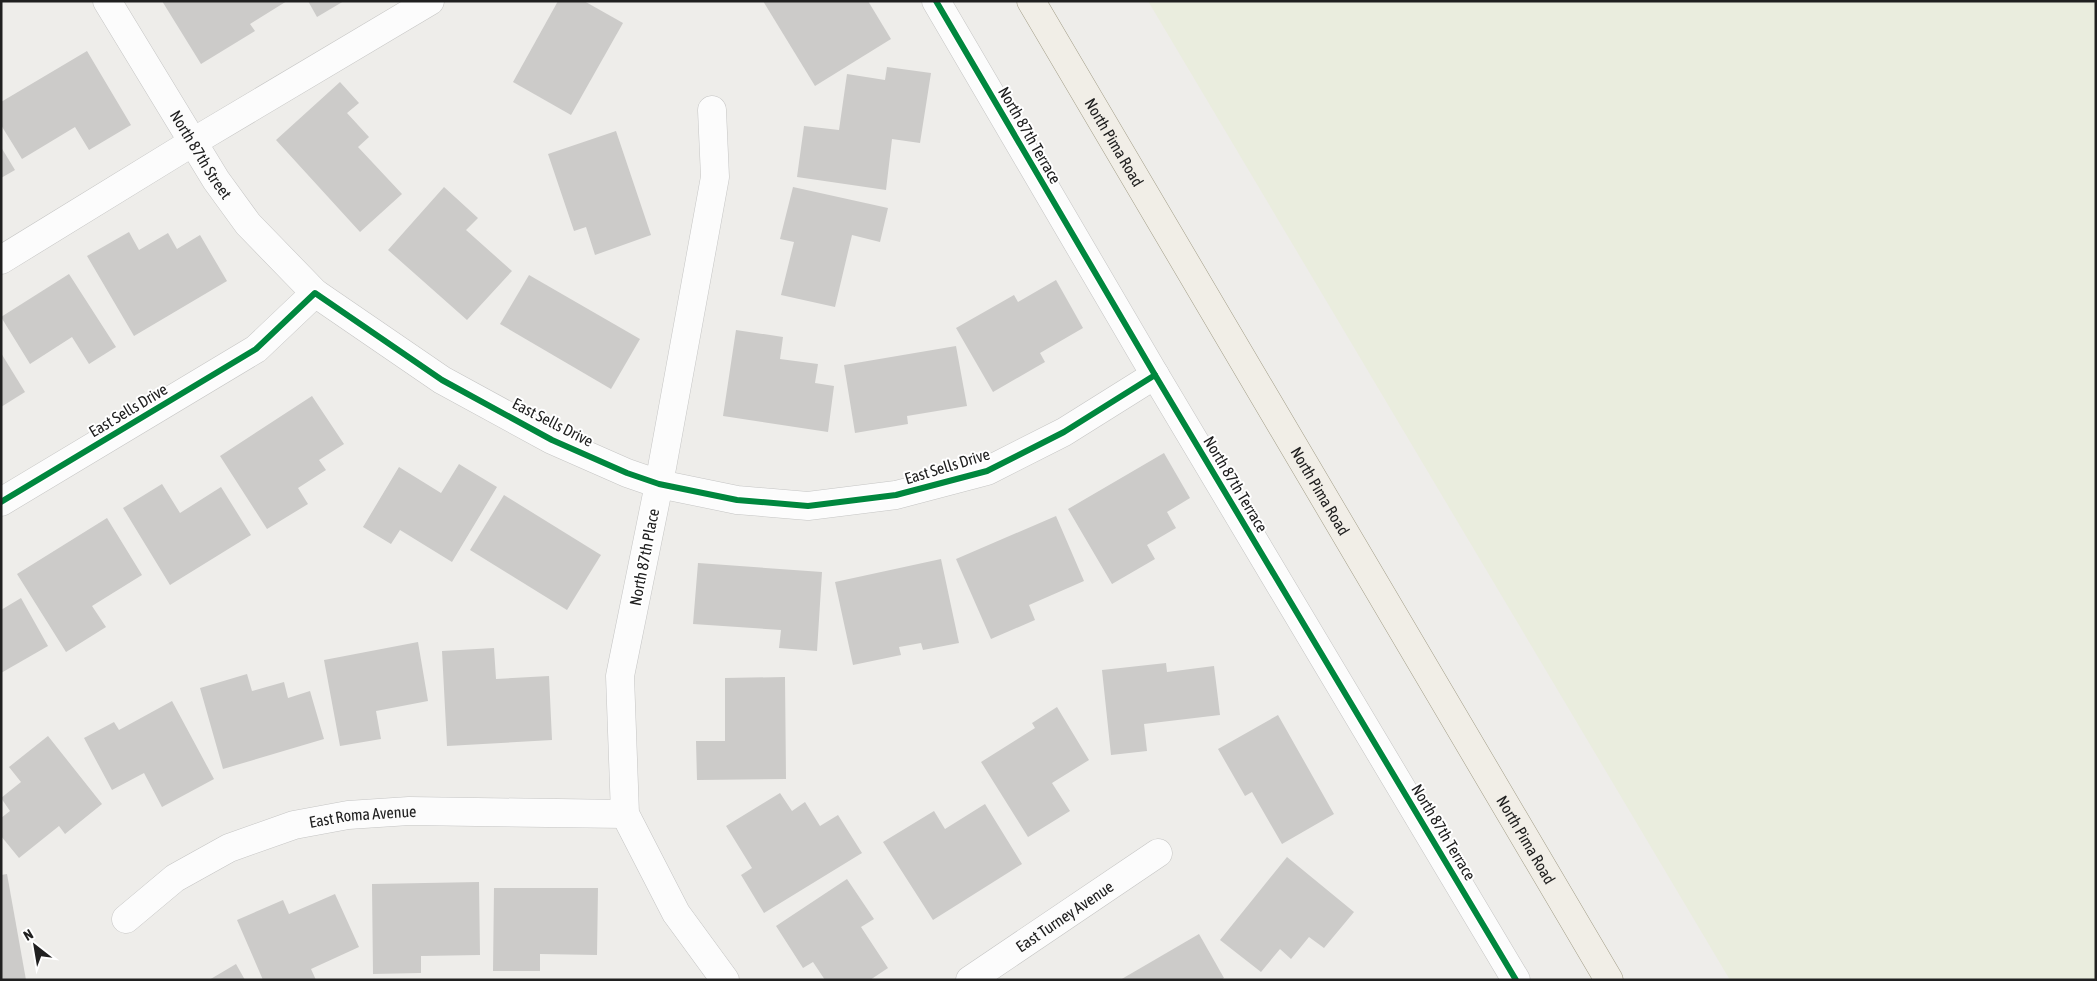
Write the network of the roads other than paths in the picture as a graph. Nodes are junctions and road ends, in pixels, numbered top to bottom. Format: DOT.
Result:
graph roads {
  1 [pos="107,1"];
  2 [pos="430,1"];
  3 [pos="936,1"];
  4 [pos="1032,1"];
  5 [pos="712,110"];
  6 [pos="193,142"];
  7 [pos="1,260"];
  8 [pos="315,293"];
  9 [pos="1155,375"];
  10 [pos="659,484"];
  11 [pos="1,502"];
  12 [pos="625,814"];
  13 [pos="1158,853"];
  14 [pos="126,918"];
  15 [pos="725,980"];
  16 [pos="970,980"];
  17 [pos="1516,980"];
  18 [pos="1609,980"];
  1 -- 6 [label="street, North 87th Street"];
  2 -- 6 [label="street"];
  3 -- 9 [label="street, North 87th Terrace"];
  4 -- 18 [label="main road, North Pima Road"];
  5 -- 10 [label="street, North 87th Place"];
  6 -- 7 [label="street"];
  6 -- 8 [label="street, North 87th Street"];
  8 -- 10 [label="street, East Sells Drive"];
  8 -- 11 [label="street, East Sells Drive"];
  9 -- 10 [label="street, East Sells Drive"];
  9 -- 17 [label="street, North 87th Terrace"];
  10 -- 12 [label="street, North 87th Place"];
  12 -- 14 [label="street, East Roma Avenue"];
  12 -- 15 [label="street, North 87th Place"];
  13 -- 16 [label="street, East Turney Avenue"];
}
